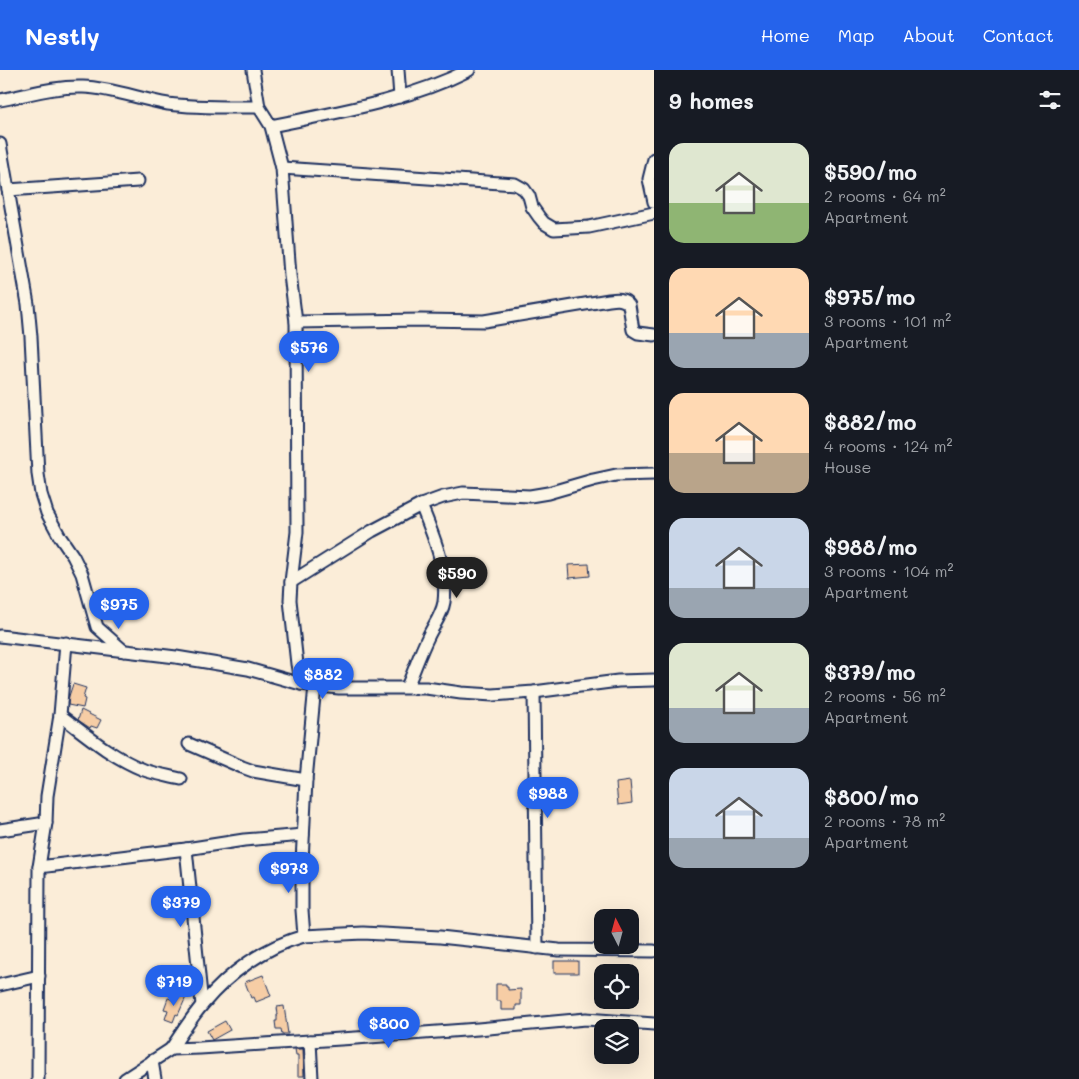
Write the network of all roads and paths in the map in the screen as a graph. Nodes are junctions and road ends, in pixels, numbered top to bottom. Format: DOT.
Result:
graph roads {
  1 [pos="253,70"];
  2 [pos="398,70"];
  3 [pos="469,70"];
  4 [pos="400,97"];
  5 [pos="0,100"];
  6 [pos="260,107"];
  7 [pos="271,126"];
  8 [pos="0,144"];
  9 [pos="654,159"];
  10 [pos="282,168"];
  11 [pos="138,181"];
  12 [pos="8,190"];
  13 [pos="654,202"];
  14 [pos="654,213"];
  15 [pos="296,322"];
  16 [pos="654,335"];
  17 [pos="654,474"];
  18 [pos="421,505"];
  19 [pos="291,582"];
  20 [pos="97,627"];
  21 [pos="0,636"];
  22 [pos="66,643"];
  23 [pos="90,648"];
  24 [pos="124,652"];
  25 [pos="654,680"];
  26 [pos="300,684"];
  27 [pos="315,686"];
  28 [pos="407,687"];
  29 [pos="534,692"];
  30 [pos="60,715"];
  31 [pos="189,744"];
  32 [pos="181,779"];
  33 [pos="306,780"];
  34 [pos="46,823"];
  35 [pos="0,830"];
  36 [pos="303,834"];
  37 [pos="186,849"];
  38 [pos="39,867"];
  39 [pos="304,936"];
  40 [pos="537,948"];
  41 [pos="654,950"];
  42 [pos="39,976"];
  43 [pos="0,985"];
  44 [pos="202,1005"];
  45 [pos="654,1024"];
  46 [pos="310,1041"];
  47 [pos="171,1049"];
  48 [pos="152,1061"];
  49 [pos="38,1079"];
  50 [pos="125,1079"];
  51 [pos="155,1079"];
  52 [pos="312,1079"];
  1 -- 6 [label="street"];
  2 -- 4 [label="street"];
  3 -- 4 [label="street"];
  4 -- 7 [label="street"];
  5 -- 6 [label="street"];
  6 -- 7 [label="street"];
  7 -- 10 [label="street"];
  8 -- 12 [label="street"];
  9 -- 13 [label="street"];
  10 -- 14 [label="street"];
  10 -- 15 [label="street"];
  11 -- 12 [label="street"];
  12 -- 20 [label="street"];
  15 -- 16 [label="street"];
  15 -- 19 [label="street"];
  17 -- 18 [label="street"];
  18 -- 19 [label="street"];
  18 -- 28 [label="street"];
  19 -- 26 [label="street"];
  20 -- 23 [label="street"];
  20 -- 24 [label="street"];
  21 -- 22 [label="street"];
  22 -- 23 [label="street"];
  22 -- 30 [label="street"];
  23 -- 24 [label="street"];
  24 -- 26 [label="street"];
  25 -- 29 [label="street"];
  26 -- 27 [label="street"];
  27 -- 28 [label="street"];
  27 -- 33 [label="street"];
  28 -- 29 [label="street"];
  29 -- 40 [label="street"];
  30 -- 32 [label="street"];
  30 -- 34 [label="street"];
  31 -- 33 [label="street"];
  33 -- 36 [label="street"];
  34 -- 35 [label="street"];
  34 -- 38 [label="street"];
  36 -- 37 [label="street"];
  36 -- 39 [label="street"];
  37 -- 38 [label="street"];
  37 -- 44 [label="street"];
  38 -- 42 [label="street"];
  39 -- 40 [label="street"];
  39 -- 44 [label="street"];
  40 -- 41 [label="street"];
  42 -- 43 [label="street"];
  42 -- 49 [label="street"];
  44 -- 47 [label="street"];
  45 -- 46 [label="street"];
  46 -- 47 [label="street"];
  46 -- 52 [label="street"];
  47 -- 48 [label="street"];
  48 -- 50 [label="street"];
  48 -- 51 [label="street"];
}
